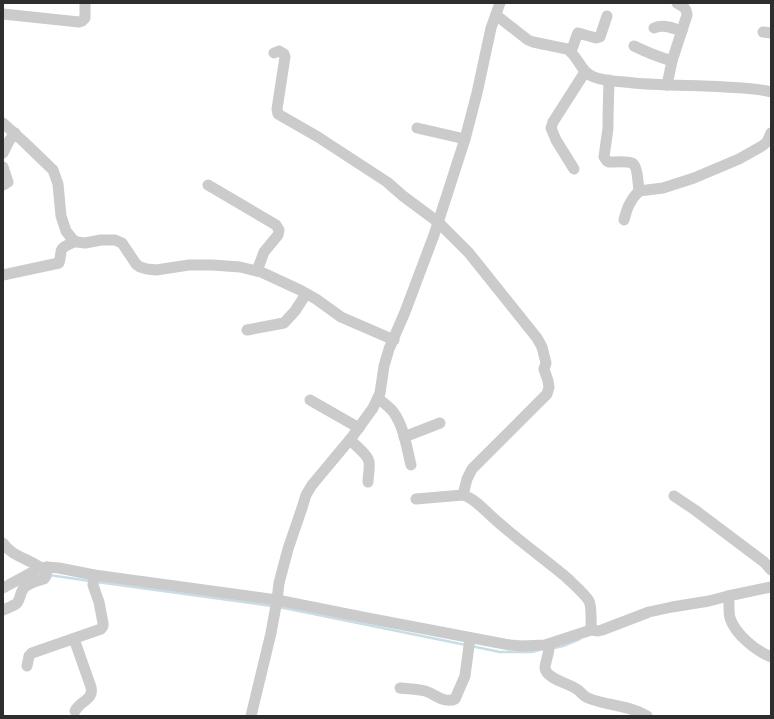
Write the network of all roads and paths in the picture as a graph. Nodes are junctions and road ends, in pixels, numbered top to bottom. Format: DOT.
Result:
graph roads {
  1 [pos="84,3"];
  2 [pos="500,3"];
  3 [pos="677,3"];
  4 [pos="3,14"];
  5 [pos="496,15"];
  6 [pos="607,16"];
  7 [pos="654,28"];
  8 [pos="682,31"];
  9 [pos="634,46"];
  10 [pos="274,52"];
  11 [pos="571,52"];
  12 [pos="672,61"];
  13 [pos="585,72"];
  14 [pos="610,80"];
  15 [pos="667,85"];
  16 [pos="771,92"];
  17 [pos="3,123"];
  18 [pos="417,128"];
  19 [pos="15,133"];
  20 [pos="771,133"];
  21 [pos="465,139"];
  22 [pos="3,153"];
  23 [pos="3,167"];
  24 [pos="574,168"];
  25 [pos="208,184"];
  26 [pos="3,185"];
  27 [pos="638,191"];
  28 [pos="624,220"];
  29 [pos="438,222"];
  30 [pos="75,241"];
  31 [pos="258,271"];
  32 [pos="3,275"];
  33 [pos="306,294"];
  34 [pos="247,330"];
  35 [pos="394,340"];
  36 [pos="378,398"];
  37 [pos="310,400"];
  38 [pos="440,423"];
  39 [pos="359,428"];
  40 [pos="404,437"];
  41 [pos="350,440"];
  42 [pos="411,465"];
  43 [pos="368,482"];
  44 [pos="463,495"];
  45 [pos="674,496"];
  46 [pos="416,500"];
  47 [pos="3,543"];
  48 [pos="771,570"];
  49 [pos="46,571"];
  50 [pos="94,575"];
  51 [pos="3,588"];
  52 [pos="771,588"];
  53 [pos="729,601"];
  54 [pos="276,605"];
  55 [pos="3,610"];
  56 [pos="591,630"];
  57 [pos="74,639"];
  58 [pos="470,642"];
  59 [pos="549,648"];
  60 [pos="771,657"];
  61 [pos="27,666"];
  62 [pos="400,688"];
  63 [pos="75,711"];
  64 [pos="251,716"];
  65 [pos="647,716"];
  1 -- 4 [label="street"];
  2 -- 5 [label="street"];
  3 -- 8 [label="street"];
  5 -- 11 [label="street"];
  5 -- 21 [label="street"];
  6 -- 11 [label="street"];
  7 -- 8 [label="street"];
  8 -- 12 [label="street"];
  9 -- 12 [label="street"];
  10 -- 29 [label="street"];
  11 -- 13 [label="street"];
  12 -- 15 [label="street"];
  13 -- 14 [label="street"];
  13 -- 24 [label="street"];
  14 -- 15 [label="street"];
  14 -- 27 [label="street"];
  15 -- 16 [label="street"];
  17 -- 19 [label="street"];
  18 -- 21 [label="street"];
  19 -- 22 [label="street"];
  19 -- 30 [label="street"];
  20 -- 27 [label="street"];
  21 -- 29 [label="street"];
  23 -- 26 [label="street"];
  25 -- 31 [label="street"];
  27 -- 28 [label="street"];
  29 -- 35 [label="street"];
  29 -- 44 [label="street"];
  30 -- 31 [label="street"];
  30 -- 32 [label="street"];
  31 -- 33 [label="street"];
  33 -- 34 [label="street"];
  33 -- 35 [label="street"];
  35 -- 36 [label="street"];
  36 -- 39 [label="street"];
  36 -- 40 [label="street"];
  37 -- 39 [label="street"];
  38 -- 40 [label="street"];
  39 -- 41 [label="street"];
  40 -- 42 [label="street"];
  41 -- 43 [label="street"];
  41 -- 54 [label="street"];
  44 -- 46 [label="street"];
  44 -- 56 [label="street"];
  45 -- 48 [label="street"];
  47 -- 49 [label="street"];
  49 -- 50 [label="street"];
  49 -- 51 [label="street"];
  49 -- 55 [label="street"];
  50 -- 54 [label="street"];
  50 -- 57 [label="street"];
  52 -- 53 [label="street"];
  53 -- 56 [label="street"];
  53 -- 60 [label="street"];
  54 -- 58 [label="street"];
  54 -- 64 [label="street"];
  56 -- 59 [label="street"];
  57 -- 61 [label="street"];
  57 -- 63 [label="street"];
  58 -- 59 [label="street"];
  58 -- 62 [label="street"];
  59 -- 65 [label="street"];
}
